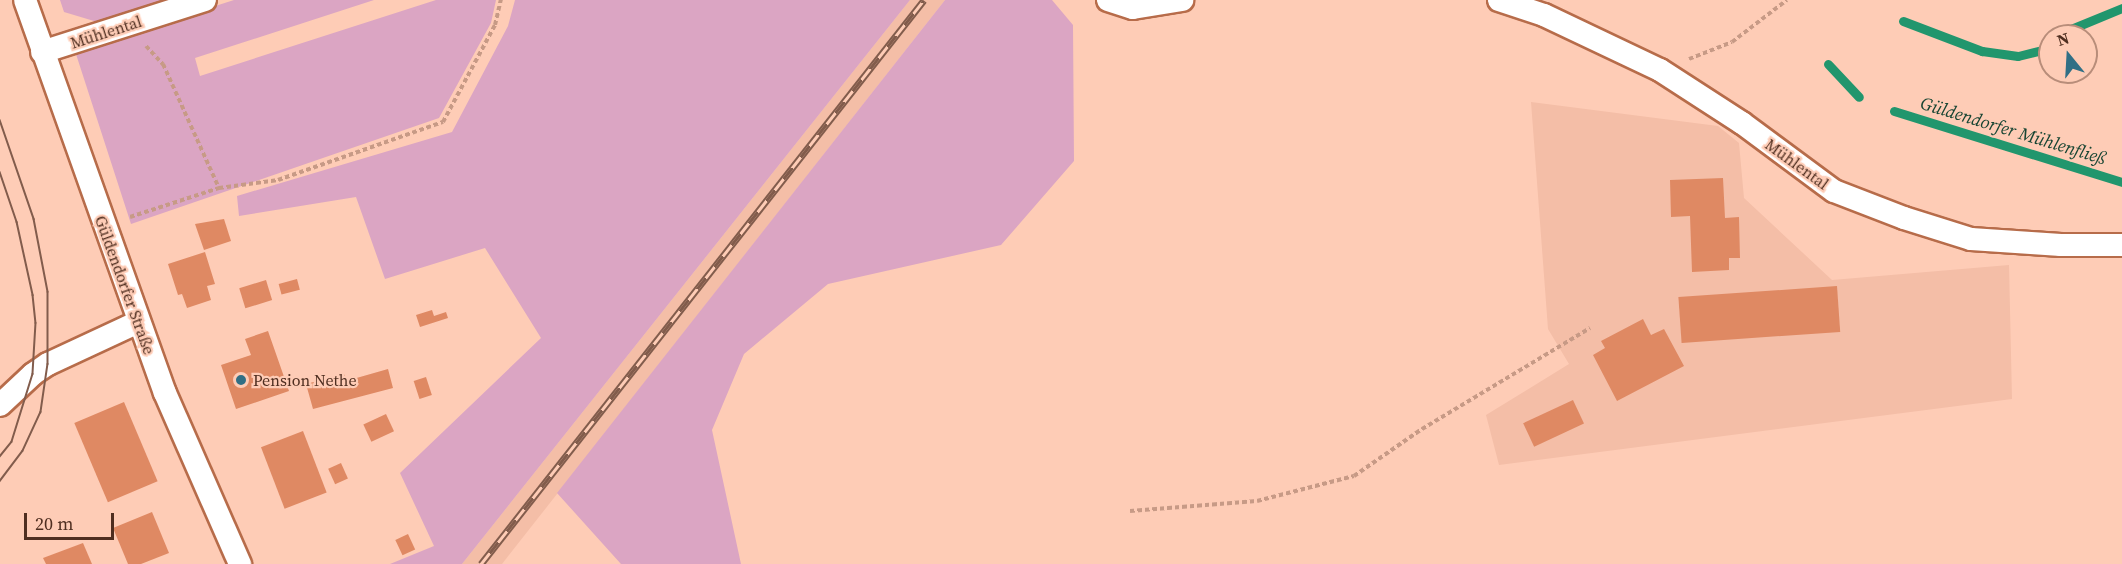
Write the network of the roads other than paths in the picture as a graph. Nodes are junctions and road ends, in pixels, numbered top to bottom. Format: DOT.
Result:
graph roads {
  1 [pos="25,0"];
  2 [pos="205,0"];
  3 [pos="1108,0"];
  4 [pos="1182,0"];
  5 [pos="1499,0"];
  6 [pos="42,52"];
  7 [pos="2122,245"];
  8 [pos="138,322"];
  9 [pos="0,405"];
  10 [pos="240,564"];
  1 -- 6 [label="street, Güldendorfer Straße"];
  2 -- 6 [label="street, Mühlental"];
  3 -- 4 [label="street"];
  5 -- 7 [label="street, Mühlental"];
  6 -- 8 [label="street, Güldendorfer Straße"];
  8 -- 9 [label="street"];
  8 -- 10 [label="street, Güldendorfer Straße"];
}
